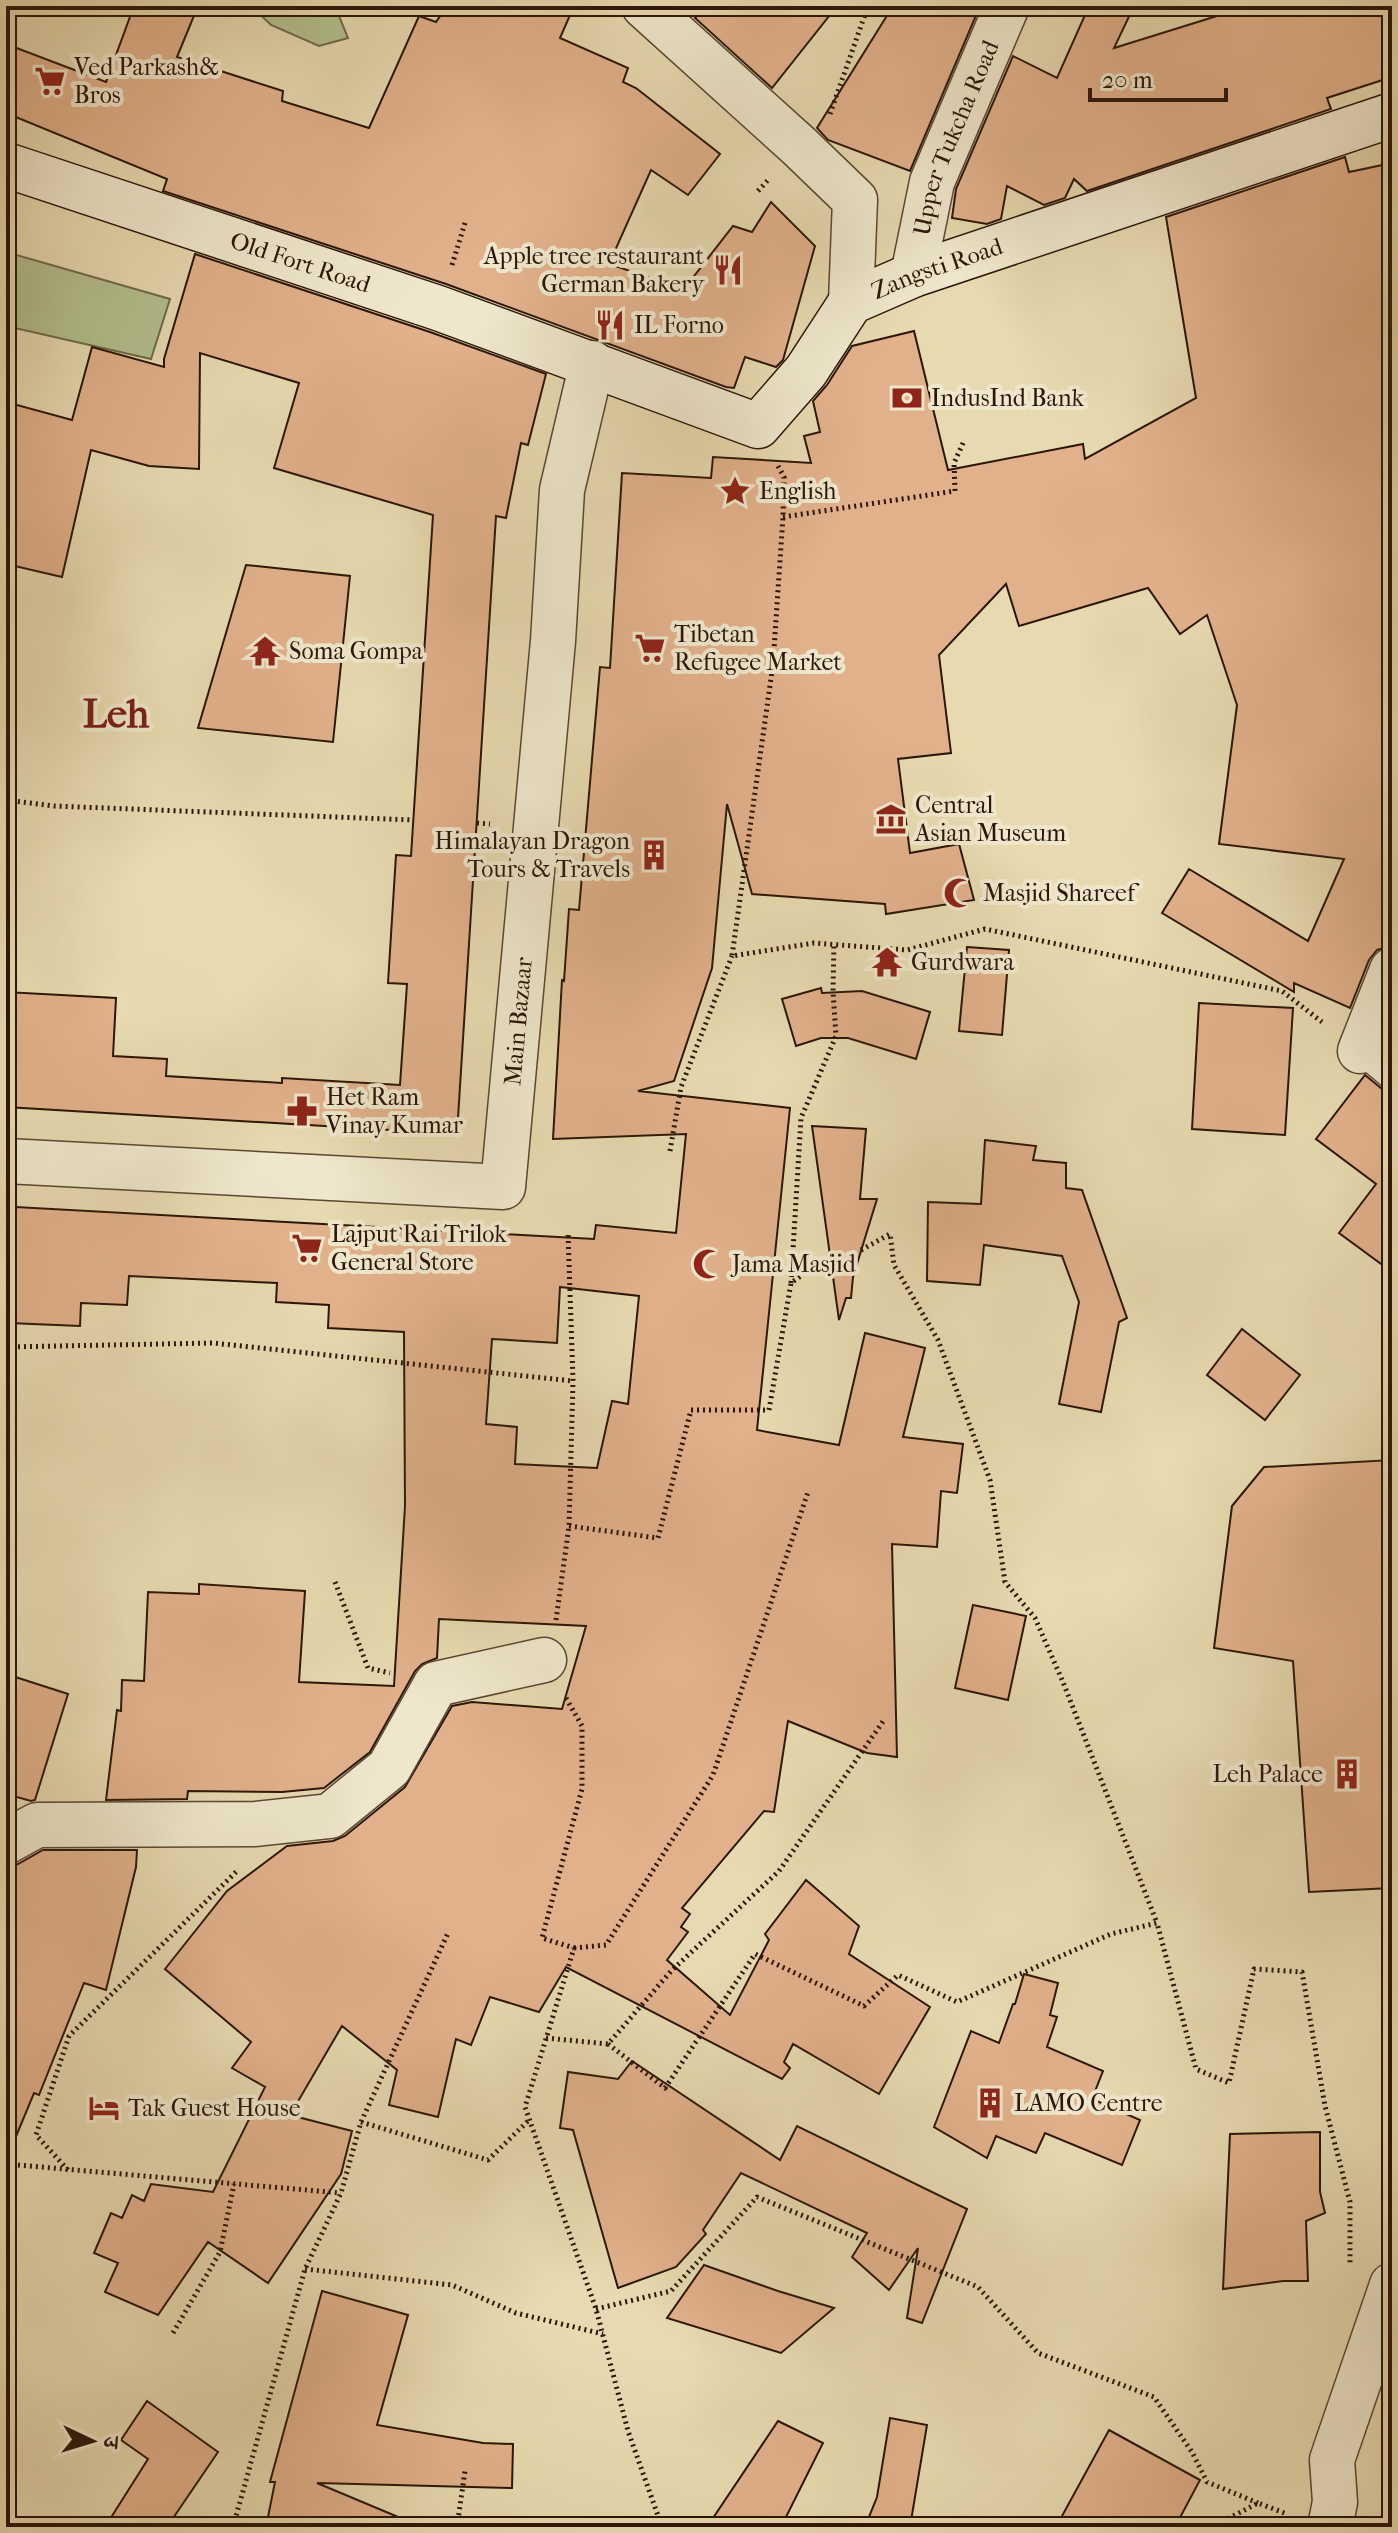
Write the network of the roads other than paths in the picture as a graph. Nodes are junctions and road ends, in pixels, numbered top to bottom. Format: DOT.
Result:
graph roads {
  1 [pos="644,6"];
  2 [pos="1007,6"];
  3 [pos="1392,115"];
  4 [pos="6,165"];
  5 [pos="913,275"];
  6 [pos="851,302"];
  7 [pos="592,363"];
  8 [pos="1392,970"];
  9 [pos="1376,1064"];
  10 [pos="6,1161"];
  11 [pos="544,1660"];
  12 [pos="6,1842"];
  13 [pos="1392,2285"];
  14 [pos="1314,2522"];
  1 -- 6 [label="street, Zangsti Road"];
  2 -- 5 [label="street, Upper Tukcha Road"];
  3 -- 5 [label="street, Zangsti Road"];
  4 -- 7 [label="street, Old Fort Road"];
  5 -- 6 [label="street, Zangsti Road"];
  6 -- 7 [label="street, Old Fort Road"];
  7 -- 10 [label="street, Main Bazaar"];
  8 -- 9 [label="street"];
  11 -- 12 [label="street"];
  13 -- 14 [label="street"];
}
